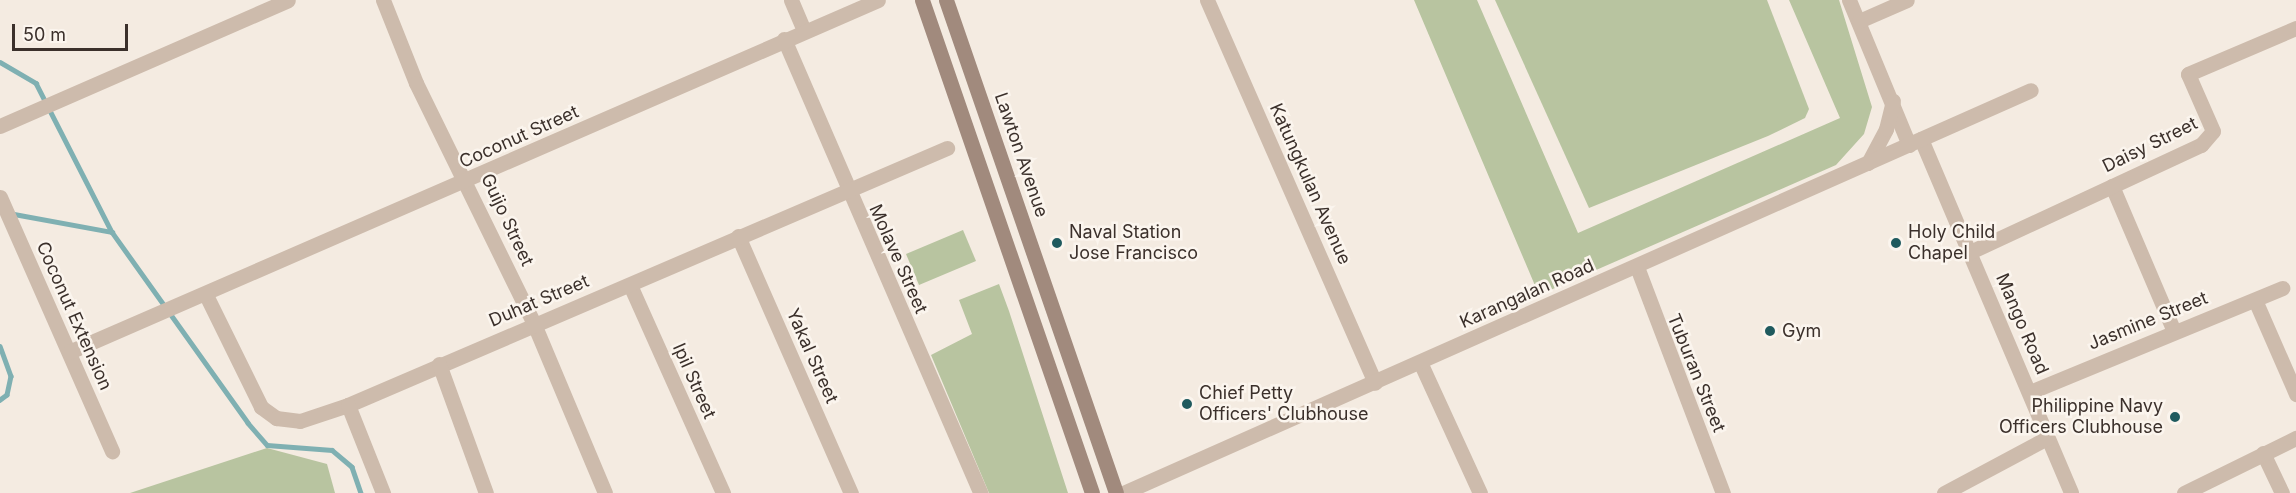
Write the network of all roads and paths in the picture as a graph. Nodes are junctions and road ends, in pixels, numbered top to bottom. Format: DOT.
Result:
graph roads {
  1 [pos="288,0"];
  2 [pos="384,0"];
  3 [pos="791,0"];
  4 [pos="878,0"];
  5 [pos="922,0"];
  6 [pos="945,0"];
  7 [pos="1208,0"];
  8 [pos="1850,0"];
  9 [pos="1907,0"];
  10 [pos="1859,21"];
  11 [pos="2296,28"];
  12 [pos="804,30"];
  13 [pos="784,39"];
  14 [pos="2031,90"];
  15 [pos="1893,101"];
  16 [pos="0,126"];
  17 [pos="1915,142"];
  18 [pos="947,148"];
  19 [pos="1868,163"];
  20 [pos="468,181"];
  21 [pos="2112,186"];
  22 [pos="847,190"];
  23 [pos="0,197"];
  24 [pos="738,236"];
  25 [pos="1970,252"];
  26 [pos="1637,267"];
  27 [pos="630,285"];
  28 [pos="2282,288"];
  29 [pos="206,295"];
  30 [pos="2254,300"];
  31 [pos="534,324"];
  32 [pos="2173,329"];
  33 [pos="69,352"];
  34 [pos="1420,362"];
  35 [pos="439,364"];
  36 [pos="1376,383"];
  37 [pos="2030,393"];
  38 [pos="2296,394"];
  39 [pos="348,405"];
  40 [pos="2047,438"];
  41 [pos="2296,438"];
  42 [pos="112,451"];
  43 [pos="2263,453"];
  44 [pos="383,493"];
  45 [pos="486,493"];
  46 [pos="605,493"];
  47 [pos="723,493"];
  48 [pos="851,493"];
  49 [pos="980,493"];
  50 [pos="1092,493"];
  51 [pos="1116,493"];
  52 [pos="1123,493"];
  53 [pos="1480,493"];
  54 [pos="1723,493"];
  55 [pos="1944,493"];
  56 [pos="2071,493"];
  57 [pos="2184,493"];
  58 [pos="2282,493"];
  1 -- 16 [label="street"];
  2 -- 20 [label="street, Guijo Street"];
  3 -- 12 [label="street"];
  4 -- 12 [label="street, Coconut Street"];
  5 -- 50 [label="main road"];
  6 -- 51 [label="main road, Lawton Avenue"];
  7 -- 36 [label="street, Katungkulan Avenue"];
  8 -- 10 [label="street, Mango Road"];
  9 -- 10 [label="street"];
  10 -- 15 [label="street, Mango Road"];
  11 -- 21 [label="street, Daisy Street"];
  12 -- 13 [label="street, Coconut Street"];
  13 -- 20 [label="street, Coconut Street"];
  13 -- 22 [label="street, Molave Street"];
  14 -- 17 [label="street, Karangalan Road"];
  15 -- 17 [label="street, Mango Road"];
  15 -- 19 [label="street"];
  17 -- 19 [label="street, Karangalan Road"];
  17 -- 25 [label="street, Mango Road"];
  18 -- 22 [label="street, Duhat Street"];
  19 -- 26 [label="street, Karangalan Road"];
  20 -- 29 [label="street, Coconut Street"];
  20 -- 31 [label="street, Guijo Street"];
  21 -- 25 [label="street, Daisy Street"];
  21 -- 32 [label="street"];
  22 -- 24 [label="street, Duhat Street"];
  22 -- 49 [label="street, Molave Street"];
  23 -- 33 [label="street, Coconut Extension"];
  24 -- 27 [label="street, Duhat Street"];
  24 -- 48 [label="street, Yakal Street"];
  25 -- 37 [label="street, Mango Road"];
  26 -- 34 [label="street, Karangalan Road"];
  26 -- 54 [label="street, Tuburan Street"];
  27 -- 31 [label="street, Duhat Street"];
  27 -- 47 [label="street, Ipil Street"];
  28 -- 30 [label="street, Jasmine Street"];
  29 -- 33 [label="street, Coconut Street"];
  29 -- 39 [label="street, Duhat Street"];
  30 -- 32 [label="street, Jasmine Street"];
  30 -- 38 [label="street"];
  31 -- 35 [label="street, Duhat Street"];
  31 -- 46 [label="street, Guijo Street"];
  32 -- 37 [label="street, Jasmine Street"];
  33 -- 42 [label="street, Coconut Extension"];
  34 -- 36 [label="street, Karangalan Road"];
  34 -- 53 [label="street"];
  35 -- 39 [label="street, Duhat Street"];
  35 -- 45 [label="street"];
  36 -- 52 [label="street, Karangalan Road"];
  37 -- 40 [label="street, Mango Road"];
  39 -- 44 [label="street"];
  40 -- 55 [label="street"];
  40 -- 56 [label="street, Mango Road"];
  41 -- 43 [label="street"];
  43 -- 57 [label="street"];
  43 -- 58 [label="street"];
}
